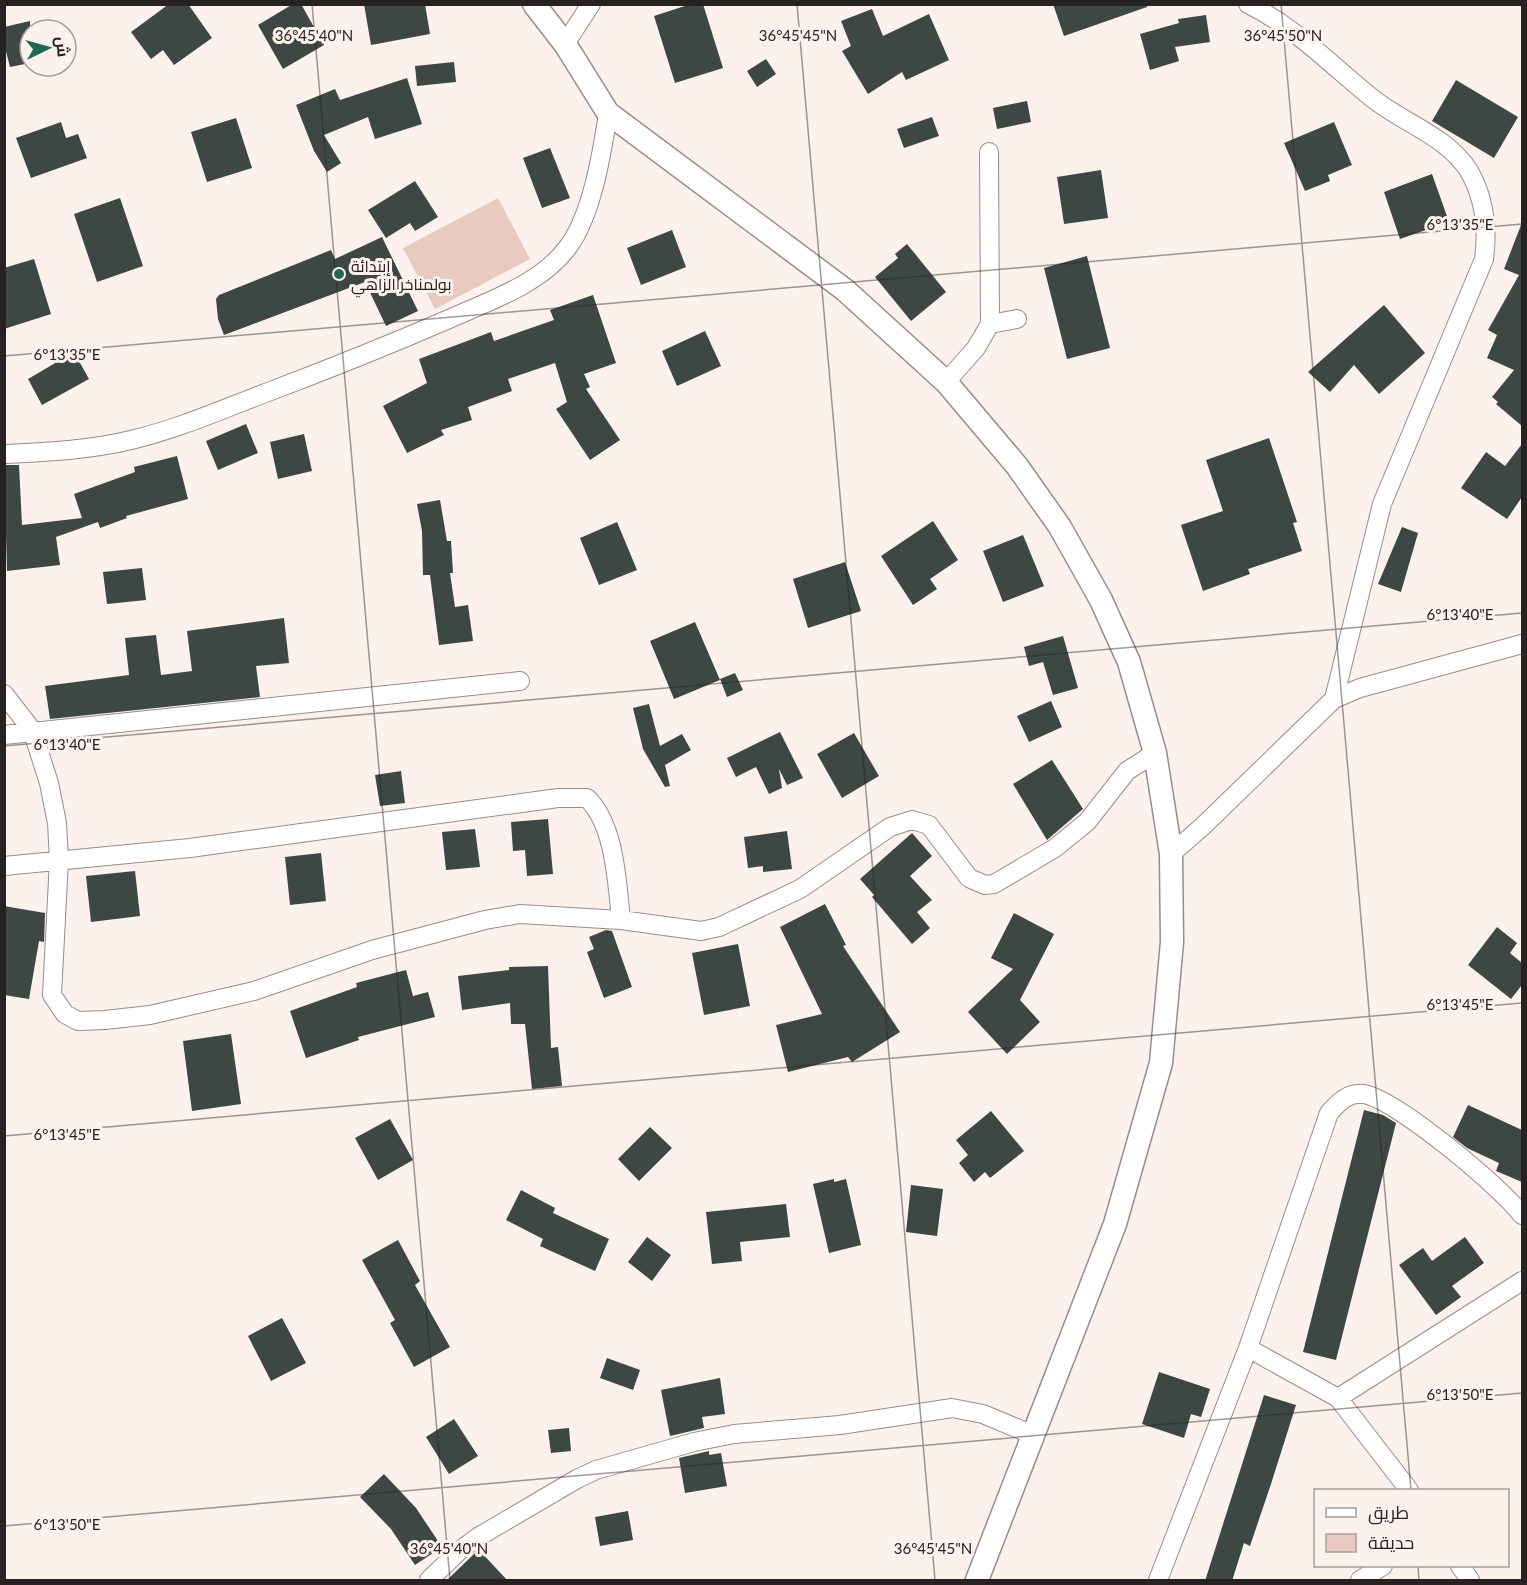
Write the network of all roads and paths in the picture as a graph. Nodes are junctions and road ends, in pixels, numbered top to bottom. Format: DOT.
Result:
graph roads {
  1 [pos="534,4"];
  2 [pos="591,4"];
  3 [pos="1248,4"];
  4 [pos="565,44"];
  5 [pos="608,113"];
  6 [pos="989,152"];
  7 [pos="1017,319"];
  8 [pos="990,324"];
  9 [pos="946,382"];
  10 [pos="4,454"];
  11 [pos="1522,644"];
  12 [pos="520,681"];
  13 [pos="4,694"];
  14 [pos="1334,699"];
  15 [pos="32,730"];
  16 [pos="4,735"];
  17 [pos="1155,753"];
  18 [pos="1171,854"];
  19 [pos="59,860"];
  20 [pos="4,866"];
  21 [pos="621,920"];
  22 [pos="1522,1215"];
  23 [pos="1522,1281"];
  24 [pos="1248,1348"];
  25 [pos="1338,1398"];
  26 [pos="1033,1435"];
  27 [pos="1407,1489"];
  28 [pos="1381,1567"];
  29 [pos="1461,1567"];
  30 [pos="979,1580"];
  31 [pos="429,1581"];
  32 [pos="1158,1581"];
  33 [pos="1360,1581"];
  34 [pos="1470,1581"];
  1 -- 4 [label="street"];
  2 -- 4 [label="street"];
  3 -- 14 [label="street"];
  4 -- 5 [label="street"];
  5 -- 9 [label="street"];
  5 -- 10 [label="street"];
  6 -- 8 [label="street"];
  7 -- 8 [label="street"];
  8 -- 9 [label="street"];
  9 -- 17 [label="street"];
  11 -- 14 [label="street"];
  12 -- 15 [label="street"];
  13 -- 15 [label="street"];
  14 -- 18 [label="street"];
  15 -- 16 [label="street"];
  15 -- 19 [label="street"];
  17 -- 18 [label="street"];
  17 -- 21 [label="street"];
  18 -- 26 [label="street"];
  19 -- 20 [label="street"];
  19 -- 21 [label="street"];
  19 -- 21 [label="street"];
  22 -- 24 [label="street"];
  23 -- 25 [label="street"];
  24 -- 25 [label="street"];
  24 -- 32 [label="street"];
  25 -- 27 [label="street"];
  26 -- 30 [label="street"];
  26 -- 31 [label="street"];
  28 -- 33 [label="street"];
  29 -- 34 [label="street"];
}
